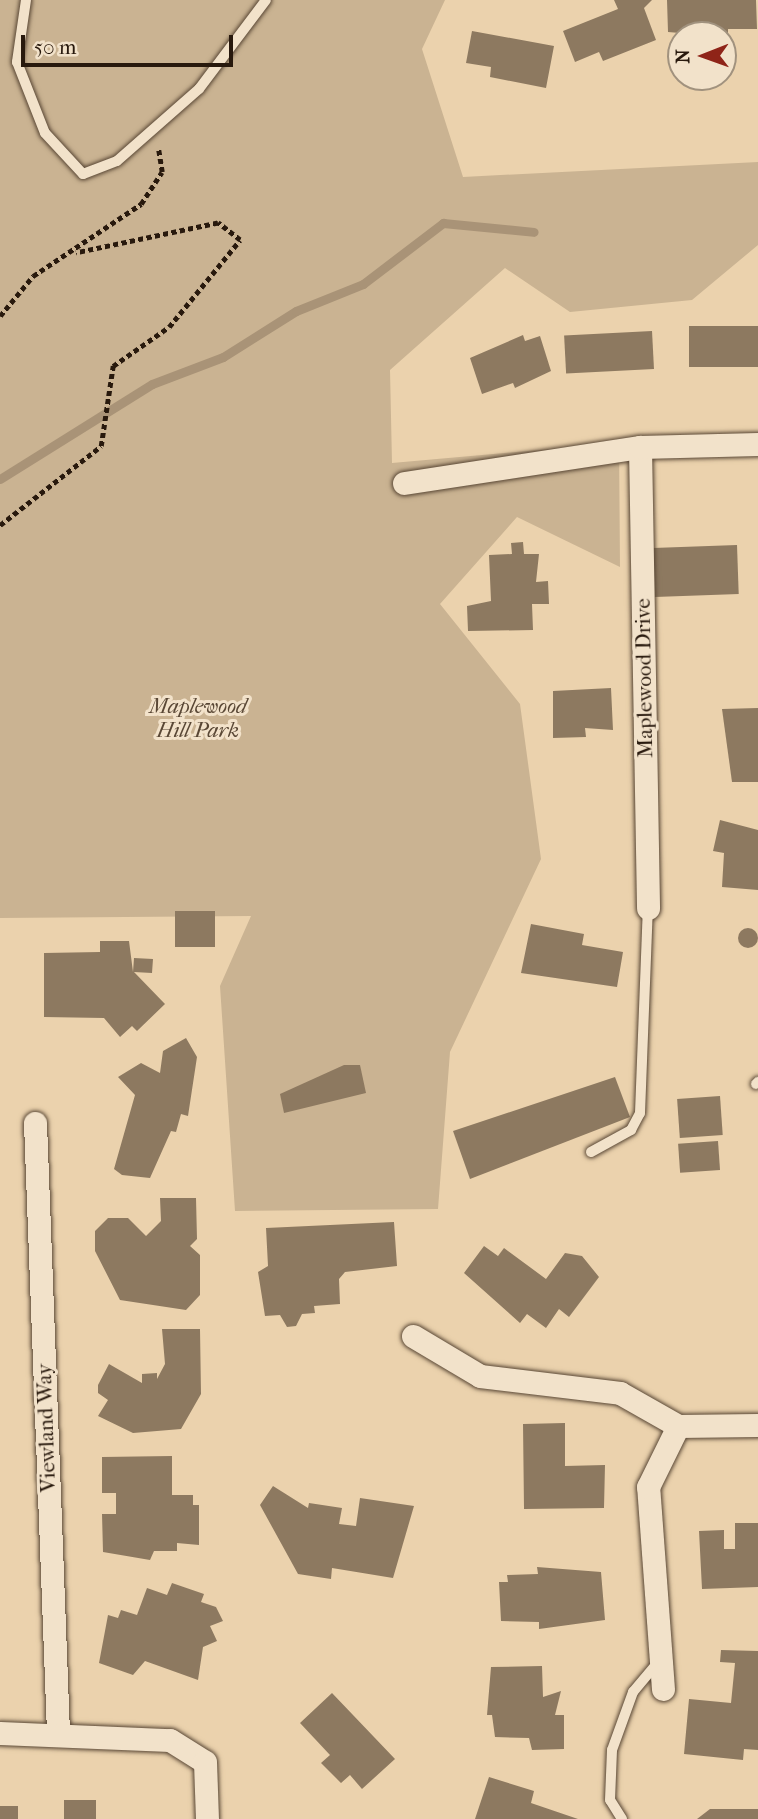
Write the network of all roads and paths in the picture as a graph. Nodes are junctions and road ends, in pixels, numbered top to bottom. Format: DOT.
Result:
graph roads {
  1 [pos="26,0"];
  2 [pos="266,0"];
  3 [pos="156,127"];
  4 [pos="76,253"];
  5 [pos="0,316"];
  6 [pos="758,444"];
  7 [pos="640,447"];
  8 [pos="404,483"];
  9 [pos="0,525"];
  10 [pos="648,908"];
  11 [pos="35,1124"];
  12 [pos="591,1152"];
  13 [pos="413,1336"];
  14 [pos="678,1426"];
  15 [pos="758,1426"];
  16 [pos="661,1659"];
  17 [pos="663,1689"];
  18 [pos="58,1732"];
  19 [pos="0,1733"];
  20 [pos="207,1819"];
  21 [pos="622,1819"];
  1 -- 3 [label="lane"];
  2 -- 3 [label="lane"];
  3 -- 4 [label="path"];
  4 -- 5 [label="path"];
  4 -- 9 [label="path"];
  6 -- 7 [label="street"];
  7 -- 8 [label="street"];
  7 -- 10 [label="street, Maplewood Drive"];
  10 -- 12 [label="lane"];
  11 -- 18 [label="street, Viewland Way"];
  13 -- 14 [label="street"];
  14 -- 15 [label="street"];
  14 -- 16 [label="street"];
  16 -- 17 [label="street"];
  16 -- 21 [label="lane"];
  18 -- 19 [label="street"];
  18 -- 20 [label="street"];
}
